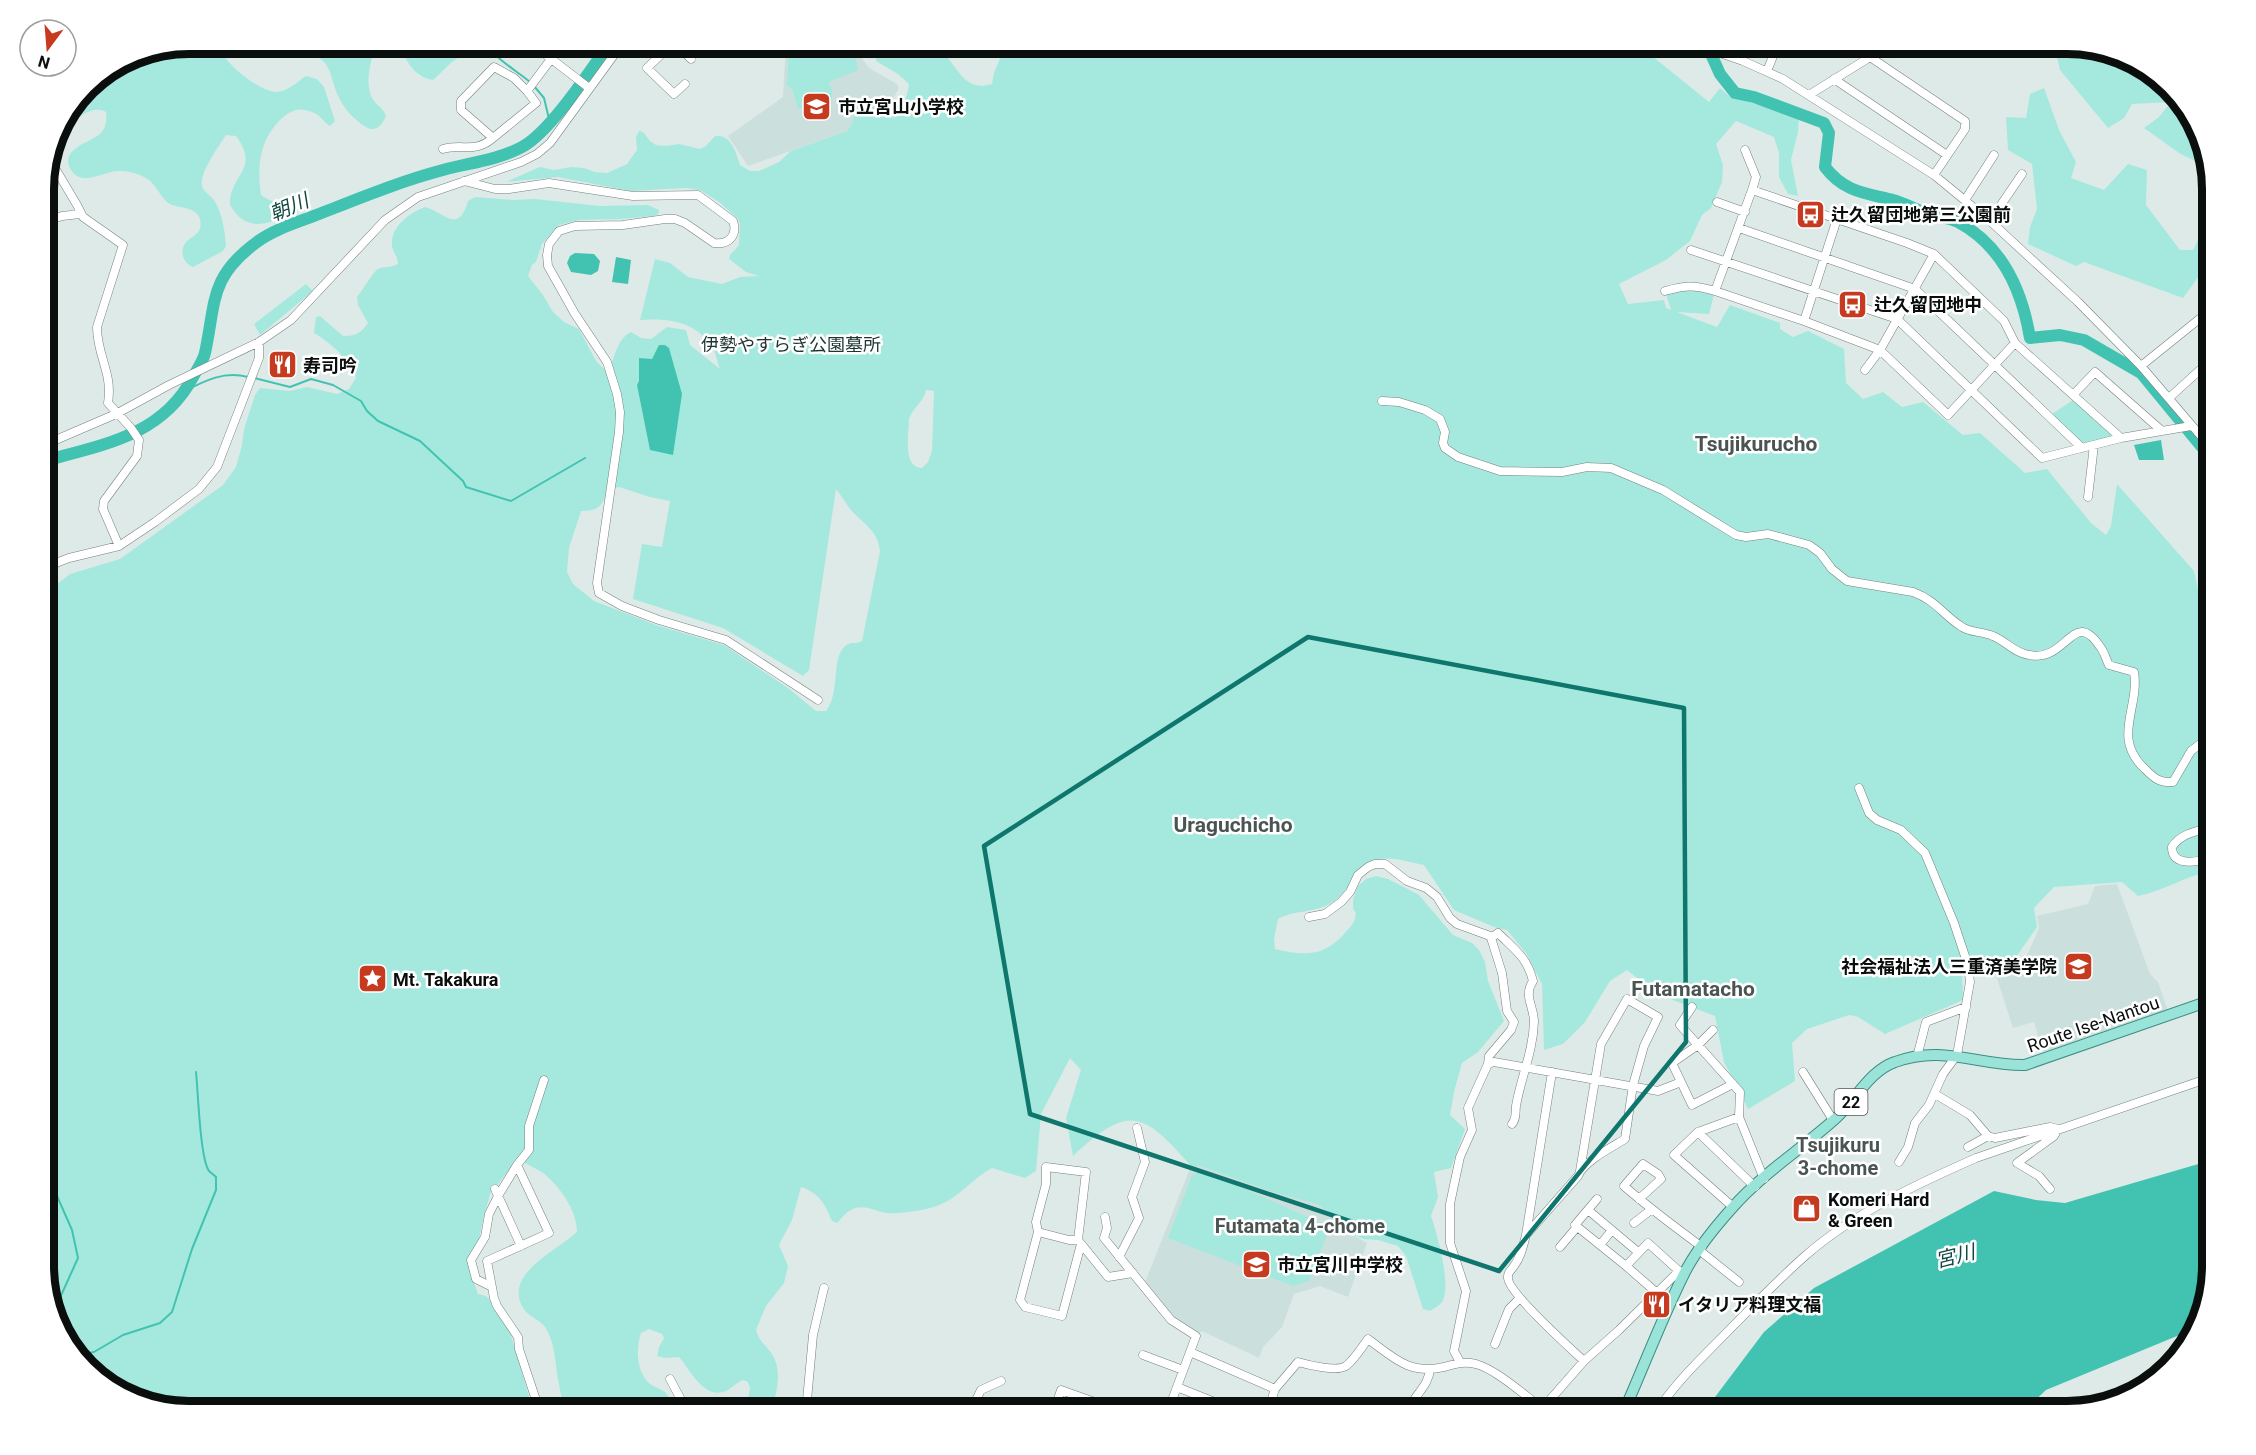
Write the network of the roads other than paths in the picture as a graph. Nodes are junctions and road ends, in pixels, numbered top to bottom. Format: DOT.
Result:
graph roads {
  1 [pos="545,54"];
  2 [pos="612,54"];
  3 [pos="663,54"];
  4 [pos="686,54"];
  5 [pos="1730,54"];
  6 [pos="1774,54"];
  7 [pos="1875,54"];
  8 [pos="1870,57"];
  9 [pos="552,59"];
  10 [pos="691,59"];
  11 [pos="1767,71"];
  12 [pos="1834,79"];
  13 [pos="583,83"];
  14 [pos="686,84"];
  15 [pos="530,87"];
  16 [pos="1809,95"];
  17 [pos="493,138"];
  18 [pos="443,149"];
  19 [pos="1745,150"];
  20 [pos="1947,155"];
  21 [pos="1994,155"];
  22 [pos="55,169"];
  23 [pos="2022,174"];
  24 [pos="1934,175"];
  25 [pos="464,181"];
  26 [pos="1752,190"];
  27 [pos="1965,200"];
  28 [pos="1717,202"];
  29 [pos="1745,212"];
  30 [pos="80,214"];
  31 [pos="54,219"];
  32 [pos="1837,219"];
  33 [pos="1990,221"];
  34 [pos="1739,228"];
  35 [pos="1691,250"];
  36 [pos="1934,254"];
  37 [pos="1824,257"];
  38 [pos="1726,260"];
  39 [pos="1915,289"];
  40 [pos="1665,291"];
  41 [pos="1716,291"];
  42 [pos="1814,291"];
  43 [pos="2202,317"];
  44 [pos="1898,319"];
  45 [pos="1804,321"];
  46 [pos="259,342"];
  47 [pos="2015,343"];
  48 [pos="1880,350"];
  49 [pos="1994,365"];
  50 [pos="2141,366"];
  51 [pos="1864,370"];
  52 [pos="2202,371"];
  53 [pos="1972,389"];
  54 [pos="2073,395"];
  55 [pos="2169,398"];
  56 [pos="1382,401"];
  57 [pos="116,414"];
  58 [pos="2187,427"];
  59 [pos="2162,431"];
  60 [pos="2121,438"];
  61 [pos="2202,440"];
  62 [pos="54,441"];
  63 [pos="2094,445"];
  64 [pos="2082,448"];
  65 [pos="2088,496"];
  66 [pos="119,546"];
  67 [pos="54,566"];
  68 [pos="818,700"];
  69 [pos="2202,743"];
  70 [pos="1859,788"];
  71 [pos="2202,830"];
  72 [pos="2202,860"];
  73 [pos="1309,917"];
  74 [pos="1491,938"];
  75 [pos="2202,1003"];
  76 [pos="1692,1007"];
  77 [pos="1966,1007"];
  78 [pos="1713,1030"];
  79 [pos="1698,1045"];
  80 [pos="1957,1055"];
  81 [pos="1917,1057"];
  82 [pos="1488,1064"];
  83 [pos="1527,1068"];
  84 [pos="1552,1072"];
  85 [pos="1803,1072"];
  86 [pos="1596,1079"];
  87 [pos="544,1080"];
  88 [pos="2202,1080"];
  89 [pos="1681,1082"];
  90 [pos="1733,1084"];
  91 [pos="1634,1085"];
  92 [pos="1935,1094"];
  93 [pos="1739,1117"];
  94 [pos="1833,1120"];
  95 [pos="1512,1124"];
  96 [pos="1137,1128"];
  97 [pos="2058,1129"];
  98 [pos="1698,1132"];
  99 [pos="1988,1136"];
  100 [pos="1968,1147"];
  101 [pos="1899,1162"];
  102 [pos="517,1165"];
  103 [pos="1580,1171"];
  104 [pos="1764,1179"];
  105 [pos="1755,1187"];
  106 [pos="2050,1189"];
  107 [pos="496,1192"];
  108 [pos="1598,1199"];
  109 [pos="1639,1199"];
  110 [pos="1733,1207"];
  111 [pos="1652,1209"];
  112 [pos="1588,1210"];
  113 [pos="1105,1217"];
  114 [pos="1634,1223"];
  115 [pos="1577,1227"];
  116 [pos="1612,1230"];
  117 [pos="1038,1232"];
  118 [pos="1526,1235"];
  119 [pos="1080,1242"];
  120 [pos="521,1245"];
  121 [pos="1600,1245"];
  122 [pos="1560,1247"];
  123 [pos="1700,1248"];
  124 [pos="1638,1252"];
  125 [pos="1119,1257"];
  126 [pos="1626,1266"];
  127 [pos="1682,1272"];
  128 [pos="1133,1273"];
  129 [pos="1739,1282"];
  130 [pos="492,1287"];
  131 [pos="824,1288"];
  132 [pos="1657,1293"];
  133 [pos="1520,1298"];
  134 [pos="1496,1344"];
  135 [pos="1190,1352"];
  136 [pos="1143,1355"];
  137 [pos="1584,1361"];
  138 [pos="1460,1362"];
  139 [pos="1430,1369"];
  140 [pos="1183,1370"];
  141 [pos="670,1379"];
  142 [pos="1001,1381"];
  143 [pos="1177,1387"];
  144 [pos="1275,1389"];
  145 [pos="536,1401"];
  146 [pos="681,1401"];
  147 [pos="807,1401"];
  148 [pos="976,1401"];
  149 [pos="1058,1401"];
  150 [pos="1091,1401"];
  151 [pos="1172,1401"];
  152 [pos="1211,1401"];
  153 [pos="1272,1401"];
  154 [pos="1413,1401"];
  155 [pos="1529,1401"];
  156 [pos="1549,1401"];
  157 [pos="1629,1401"];
  158 [pos="1665,1401"];
  1 -- 9 [label="street"];
  2 -- 13 [label="street"];
  3 -- 14 [label="street"];
  4 -- 10 [label="street"];
  5 -- 11 [label="street"];
  6 -- 11 [label="street"];
  7 -- 8 [label="street"];
  8 -- 12 [label="street"];
  8 -- 20 [label="street"];
  9 -- 13 [label="street"];
  9 -- 15 [label="street"];
  11 -- 16 [label="street"];
  12 -- 16 [label="street"];
  12 -- 20 [label="street"];
  13 -- 25 [label="street"];
  15 -- 17 [label="street"];
  15 -- 17 [label="street"];
  16 -- 24 [label="street"];
  17 -- 18 [label="street"];
  19 -- 26 [label="street"];
  20 -- 24 [label="street"];
  21 -- 27 [label="street"];
  22 -- 30 [label="street"];
  23 -- 33 [label="street"];
  24 -- 27 [label="street"];
  25 -- 46 [label="street"];
  25 -- 68 [label="street"];
  26 -- 29 [label="street"];
  26 -- 32 [label="street"];
  27 -- 33 [label="street"];
  28 -- 29 [label="street"];
  29 -- 34 [label="street"];
  30 -- 31 [label="street"];
  30 -- 57 [label="street"];
  32 -- 36 [label="street"];
  32 -- 37 [label="street"];
  33 -- 50 [label="street"];
  34 -- 37 [label="street"];
  34 -- 38 [label="street"];
  35 -- 38 [label="street"];
  36 -- 39 [label="street"];
  36 -- 47 [label="street"];
  37 -- 39 [label="street"];
  37 -- 42 [label="street"];
  38 -- 41 [label="street"];
  38 -- 42 [label="street"];
  39 -- 44 [label="street"];
  39 -- 49 [label="street"];
  40 -- 41 [label="street"];
  41 -- 45 [label="street"];
  42 -- 44 [label="street"];
  42 -- 45 [label="street"];
  43 -- 50 [label="street"];
  44 -- 48 [label="street"];
  44 -- 53 [label="street"];
  45 -- 48 [label="street"];
  46 -- 57 [label="street"];
  46 -- 66 [label="street"];
  47 -- 49 [label="street"];
  47 -- 54 [label="street"];
  48 -- 51 [label="street"];
  48 -- 53 [label="street"];
  49 -- 53 [label="street"];
  49 -- 64 [label="street"];
  50 -- 55 [label="street"];
  52 -- 55 [label="street"];
  53 -- 64 [label="street"];
  54 -- 59 [label="street"];
  54 -- 60 [label="street"];
  55 -- 58 [label="street"];
  56 -- 69 [label="street"];
  57 -- 62 [label="street"];
  57 -- 66 [label="street"];
  58 -- 59 [label="street"];
  58 -- 61 [label="street"];
  59 -- 60 [label="street"];
  60 -- 63 [label="street"];
  63 -- 64 [label="street"];
  63 -- 65 [label="street"];
  66 -- 67 [label="street"];
  70 -- 77 [label="street"];
  71 -- 72 [label="street"];
  73 -- 74 [label="street"];
  74 -- 82 [label="street"];
  74 -- 83 [label="street"];
  75 -- 80 [label="main road, Route Ise-Nantou / 22"];
  76 -- 79 [label="street"];
  77 -- 80 [label="street"];
  77 -- 81 [label="street"];
  78 -- 79 [label="street"];
  79 -- 89 [label="street"];
  79 -- 90 [label="street"];
  80 -- 81 [label="main road, Route Ise-Nantou / 22"];
  80 -- 92 [label="street"];
  81 -- 94 [label="main road, Route Ise-Nantou / 22"];
  82 -- 83 [label="street"];
  82 -- 138 [label="street"];
  83 -- 84 [label="street"];
  83 -- 95 [label="street"];
  84 -- 86 [label="street"];
  84 -- 118 [label="street"];
  85 -- 94 [label="street"];
  86 -- 91 [label="street"];
  86 -- 91 [label="street"];
  86 -- 103 [label="street"];
  87 -- 102 [label="street"];
  88 -- 97 [label="street"];
  89 -- 90 [label="street"];
  89 -- 91 [label="street"];
  90 -- 93 [label="street"];
  91 -- 103 [label="street"];
  92 -- 99 [label="street"];
  92 -- 101 [label="street"];
  93 -- 98 [label="street"];
  93 -- 104 [label="street"];
  94 -- 104 [label="main road, Route Ise-Nantou / 22"];
  96 -- 125 [label="street"];
  97 -- 99 [label="street"];
  97 -- 106 [label="street"];
  97 -- 158 [label="street"];
  98 -- 105 [label="street"];
  98 -- 110 [label="street"];
  99 -- 100 [label="street"];
  102 -- 107 [label="street"];
  102 -- 120 [label="street"];
  103 -- 118 [label="street"];
  104 -- 105 [label="main road, Route Ise-Nantou / 22"];
  105 -- 110 [label="main road, Route Ise-Nantou / 22"];
  107 -- 120 [label="street"];
  107 -- 130 [label="street"];
  108 -- 112 [label="street"];
  109 -- 109 [label="street"];
  109 -- 111 [label="street"];
  110 -- 123 [label="main road, Route Ise-Nantou / 22"];
  111 -- 114 [label="street"];
  111 -- 123 [label="street"];
  112 -- 115 [label="street"];
  112 -- 116 [label="street"];
  113 -- 125 [label="street"];
  115 -- 121 [label="street"];
  115 -- 122 [label="street"];
  116 -- 121 [label="street"];
  116 -- 124 [label="street"];
  117 -- 119 [label="street"];
  117 -- 119 [label="street"];
  117 -- 119 [label="street"];
  118 -- 133 [label="street"];
  119 -- 128 [label="street"];
  120 -- 130 [label="street"];
  121 -- 126 [label="street"];
  123 -- 127 [label="main road, Route Ise-Nantou / 22"];
  123 -- 129 [label="street"];
  124 -- 126 [label="street"];
  124 -- 127 [label="street"];
  125 -- 128 [label="street"];
  126 -- 132 [label="street"];
  127 -- 132 [label="street"];
  127 -- 157 [label="main road, Route Ise-Nantou / 22"];
  128 -- 135 [label="street"];
  130 -- 145 [label="street"];
  131 -- 147 [label="street"];
  132 -- 137 [label="street"];
  133 -- 134 [label="street"];
  133 -- 137 [label="street"];
  135 -- 140 [label="street"];
  135 -- 144 [label="street"];
  136 -- 140 [label="street"];
  137 -- 156 [label="street"];
  138 -- 139 [label="street"];
  138 -- 155 [label="street"];
  139 -- 144 [label="street"];
  139 -- 154 [label="street"];
  140 -- 143 [label="street"];
  141 -- 146 [label="street"];
  142 -- 148 [label="street"];
  143 -- 151 [label="street"];
  143 -- 152 [label="street"];
  144 -- 153 [label="street"];
  149 -- 150 [label="street"];
}
